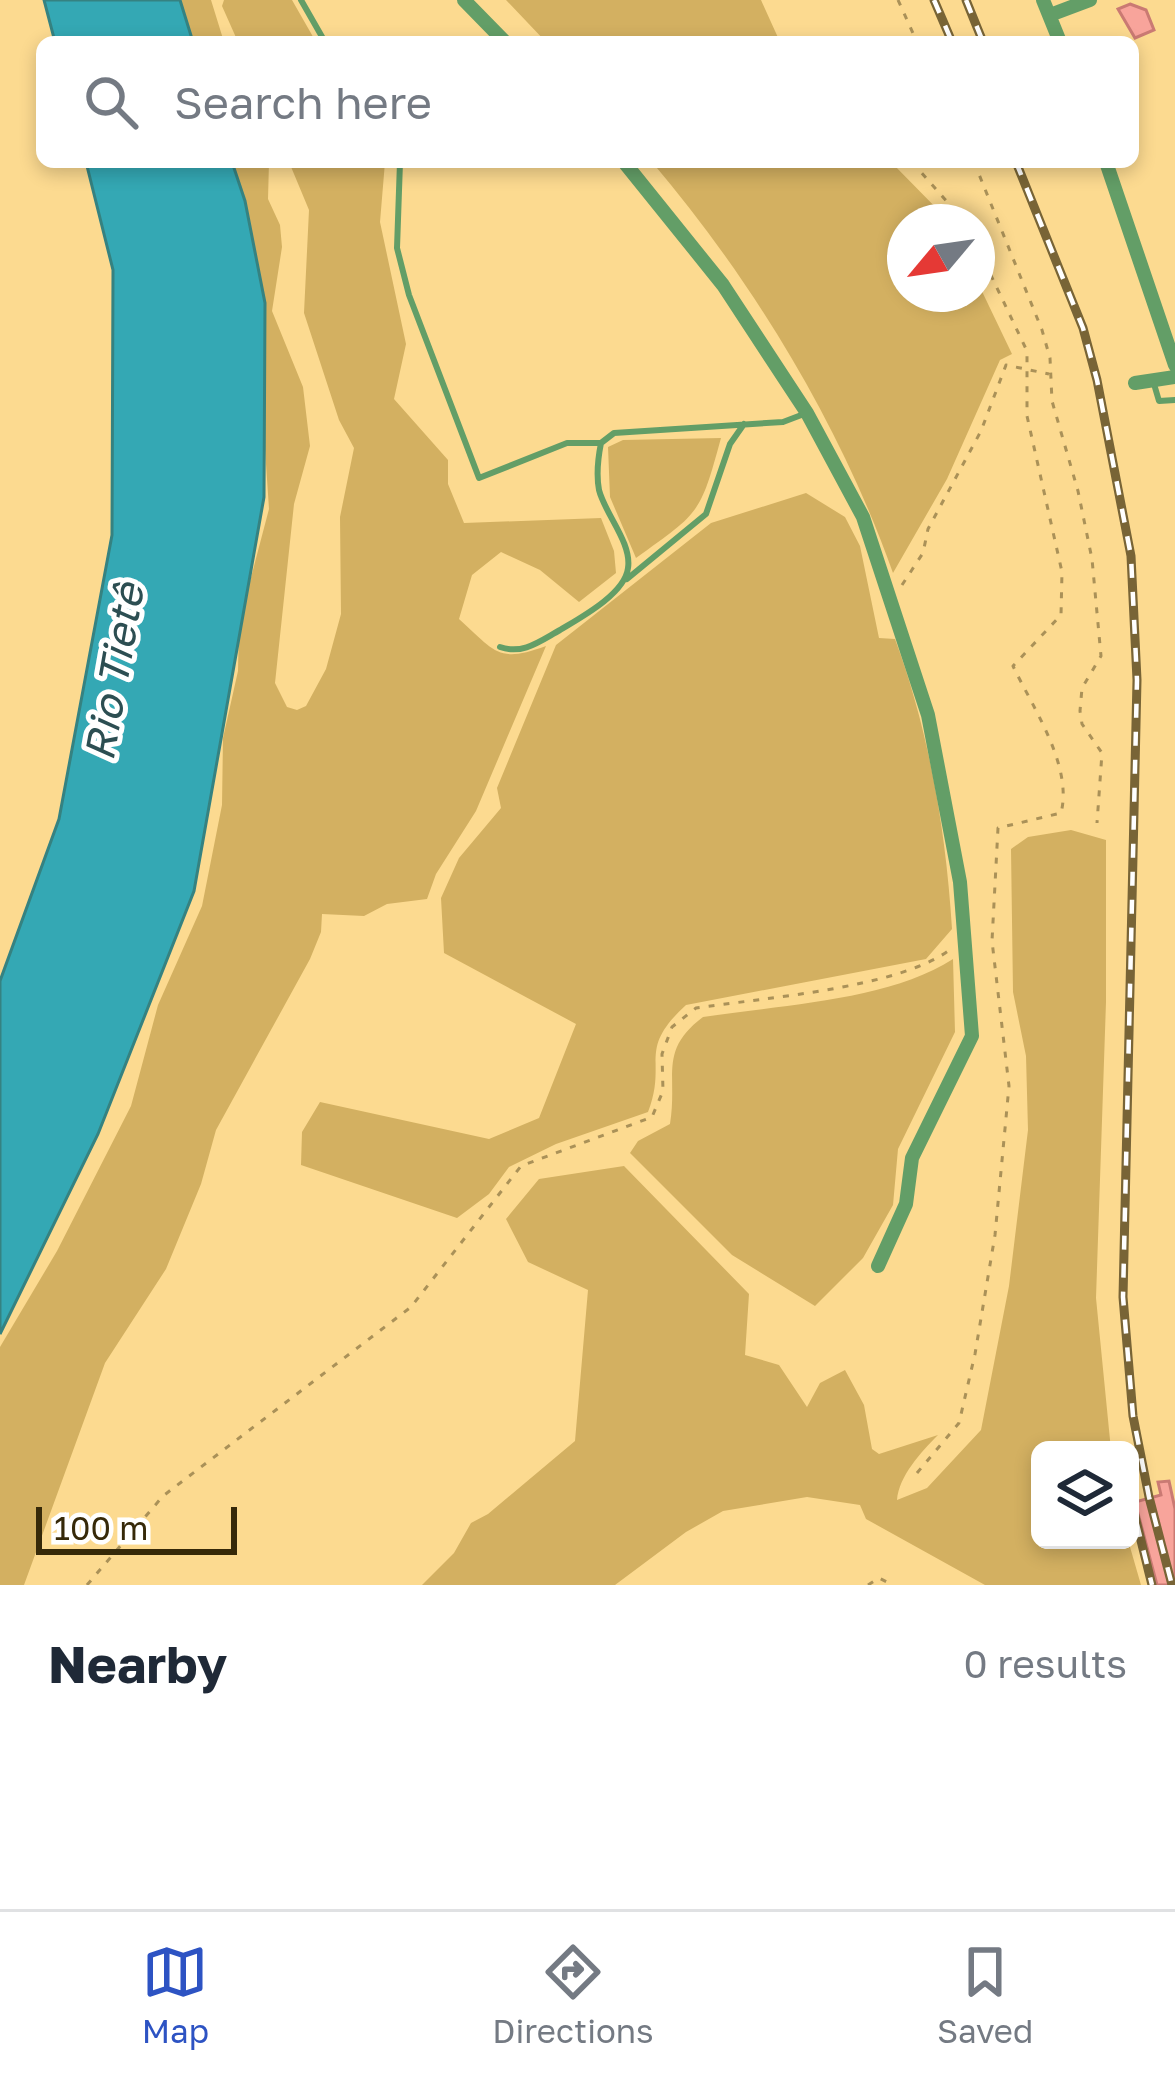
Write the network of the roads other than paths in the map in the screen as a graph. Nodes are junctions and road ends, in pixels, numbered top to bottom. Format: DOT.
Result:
graph roads {
  1 [pos="301,0"];
  2 [pos="464,0"];
  3 [pos="1090,0"];
  4 [pos="1047,8"];
  5 [pos="322,36"];
  6 [pos="500,36"];
  7 [pos="400,168"];
  8 [pos="630,168"];
  9 [pos="1108,168"];
  10 [pos="1175,365"];
  11 [pos="1175,377"];
  12 [pos="1153,380"];
  13 [pos="1135,383"];
  14 [pos="1175,400"];
  15 [pos="808,413"];
  16 [pos="744,424"];
  17 [pos="601,443"];
  18 [pos="623,582"];
  19 [pos="500,646"];
  20 [pos="878,1266"];
  1 -- 5 [label="lane"];
  2 -- 6 [label="street"];
  3 -- 4 [label="street"];
  7 -- 17 [label="lane"];
  8 -- 15 [label="street"];
  9 -- 10 [label="street"];
  11 -- 12 [label="street"];
  12 -- 13 [label="street"];
  12 -- 14 [label="lane"];
  15 -- 16 [label="lane"];
  15 -- 20 [label="street"];
  16 -- 17 [label="lane"];
  16 -- 18 [label="lane"];
  17 -- 18 [label="lane"];
  18 -- 19 [label="lane"];
}
